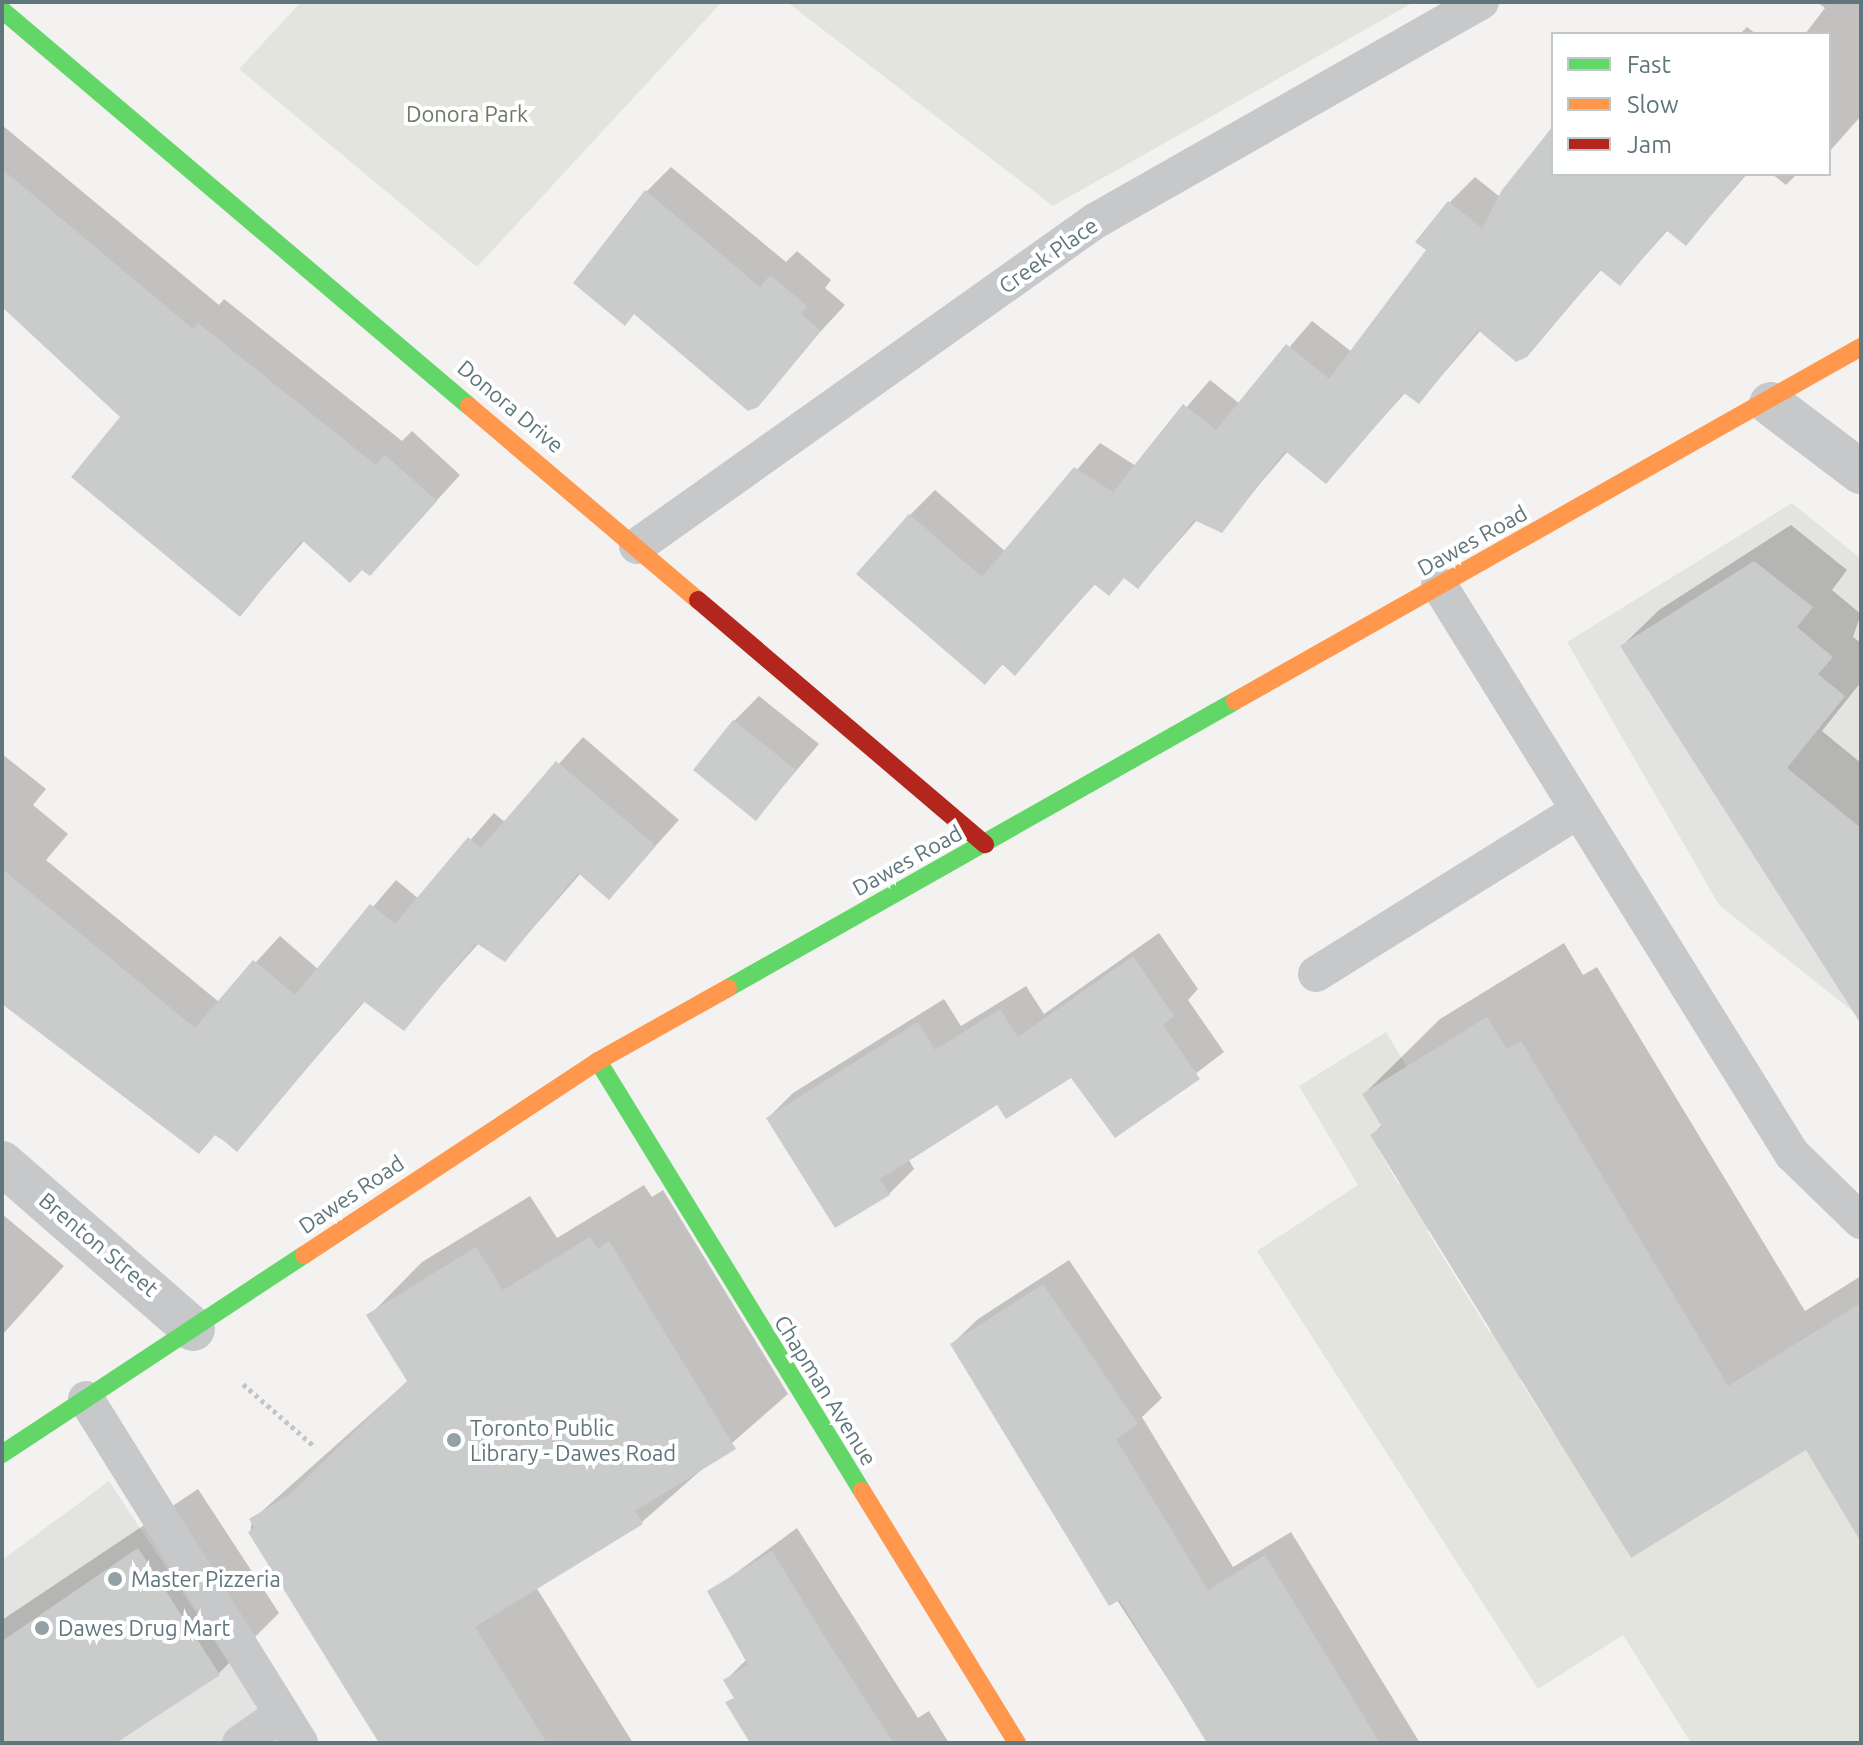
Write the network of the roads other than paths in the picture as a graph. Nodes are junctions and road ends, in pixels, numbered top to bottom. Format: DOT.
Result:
graph roads {
  1 [pos="1481,2"];
  2 [pos="2,10"];
  3 [pos="1861,347"];
  4 [pos="1771,404"];
  5 [pos="1861,472"];
  6 [pos="637,546"];
  7 [pos="1439,585"];
  8 [pos="1576,812"];
  9 [pos="985,844"];
  10 [pos="1316,974"];
  11 [pos="598,1061"];
  12 [pos="2,1163"];
  13 [pos="1861,1221"];
  14 [pos="193,1329"];
  15 [pos="86,1399"];
  16 [pos="2,1454"];
  17 [pos="291,1728"];
  18 [pos="240,1743"];
  19 [pos="1017,1743"];
  1 -- 6 [label="lane, Creek Place"];
  2 -- 6 [label="street, Donora Drive"];
  3 -- 4 [label="street, Dawes Road"];
  4 -- 5 [label="street"];
  4 -- 7 [label="street, Dawes Road"];
  6 -- 9 [label="street, Donora Drive"];
  7 -- 8 [label="lane"];
  7 -- 9 [label="street, Dawes Road"];
  8 -- 10 [label="lane"];
  8 -- 13 [label="lane"];
  9 -- 11 [label="street, Dawes Road"];
  11 -- 14 [label="street, Dawes Road"];
  11 -- 19 [label="street, Chapman Avenue"];
  12 -- 14 [label="street, Brenton Street"];
  14 -- 15 [label="street, Dawes Road"];
  15 -- 16 [label="street, Dawes Road"];
  15 -- 17 [label="lane"];
  17 -- 18 [label="lane"];
}
